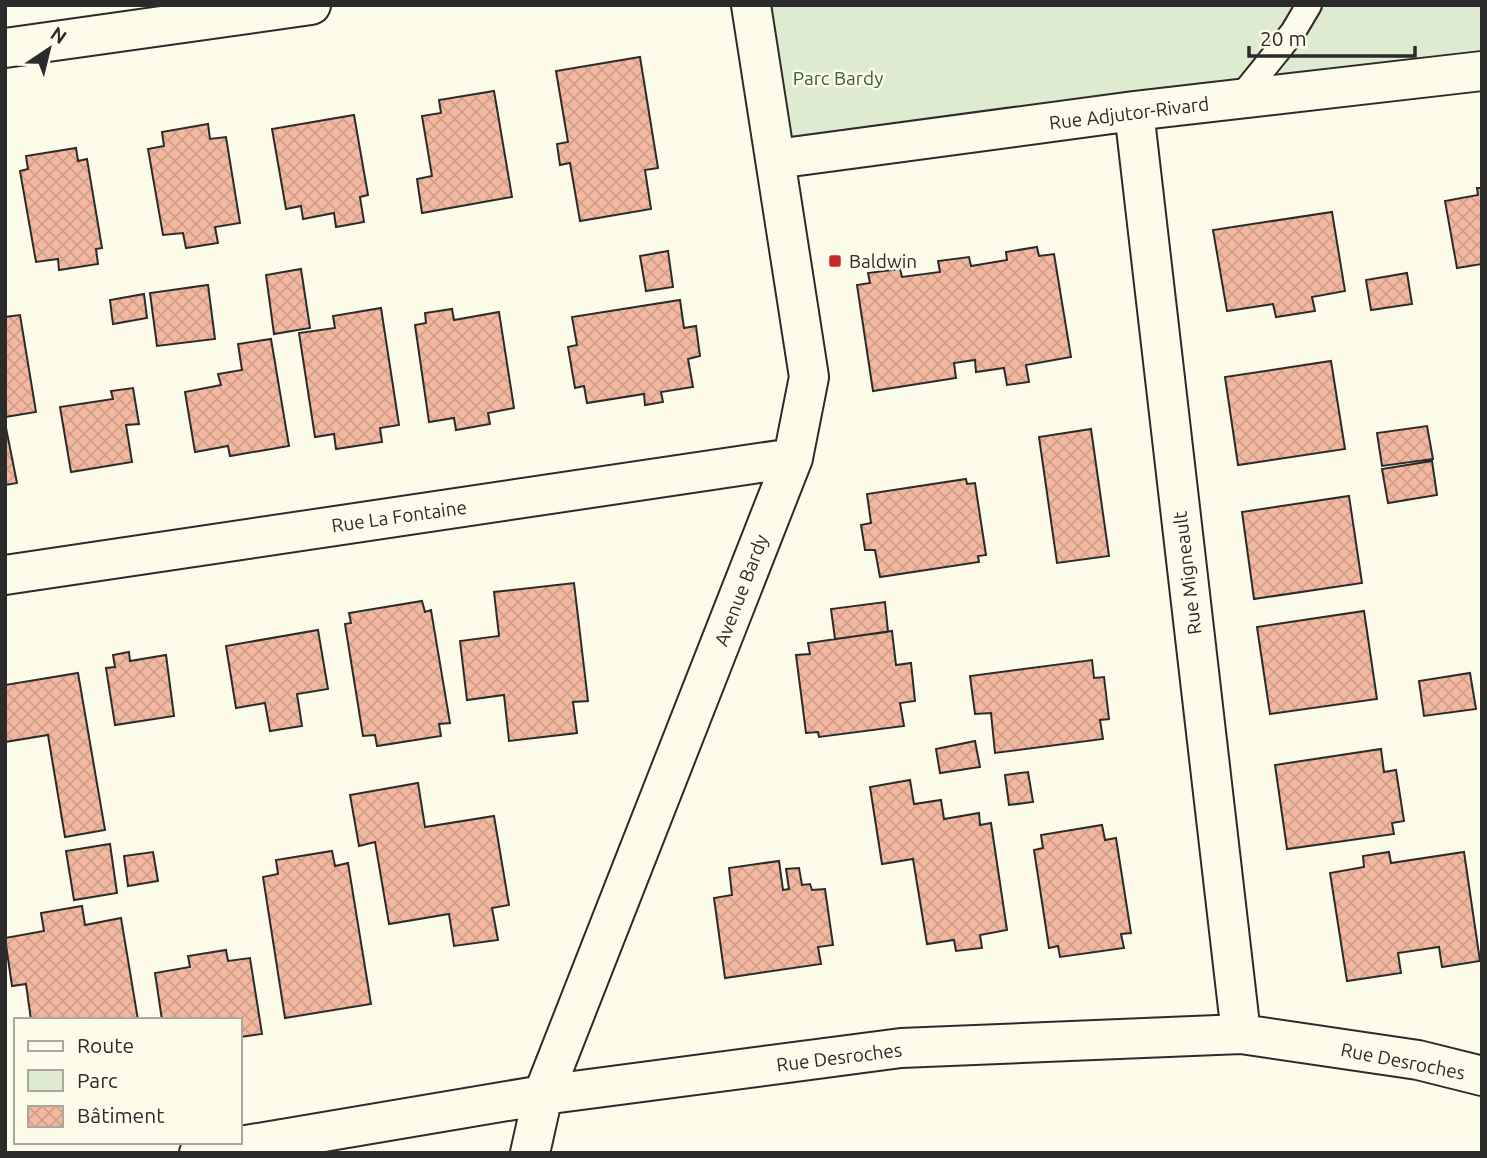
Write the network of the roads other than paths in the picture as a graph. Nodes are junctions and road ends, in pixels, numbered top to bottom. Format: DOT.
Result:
graph roads {
  1 [pos="311,5"];
  2 [pos="751,5"];
  3 [pos="1309,5"];
  4 [pos="5,48"];
  5 [pos="1482,71"];
  6 [pos="1239,99"];
  7 [pos="1134,111"];
  8 [pos="776,159"];
  9 [pos="793,458"];
  10 [pos="5,575"];
  11 [pos="1241,1034"];
  12 [pos="1482,1076"];
  13 [pos="543,1096"];
  14 [pos="199,1153"];
  15 [pos="530,1153"];
  1 -- 4 [label="street"];
  2 -- 8 [label="street, Avenue Bardy"];
  3 -- 6 [label="lane"];
  5 -- 6 [label="street, Rue Adjutor-Rivard"];
  6 -- 7 [label="street, Rue Adjutor-Rivard"];
  7 -- 8 [label="street, Rue Adjutor-Rivard"];
  7 -- 11 [label="street, Rue Migneault"];
  8 -- 9 [label="street, Avenue Bardy"];
  9 -- 10 [label="street, Rue La Fontaine"];
  9 -- 13 [label="street, Avenue Bardy"];
  11 -- 12 [label="street, Rue Desroches"];
  11 -- 13 [label="street, Rue Desroches"];
  13 -- 14 [label="street, Rue Desroches"];
  13 -- 15 [label="street, Avenue Bardy"];
}
